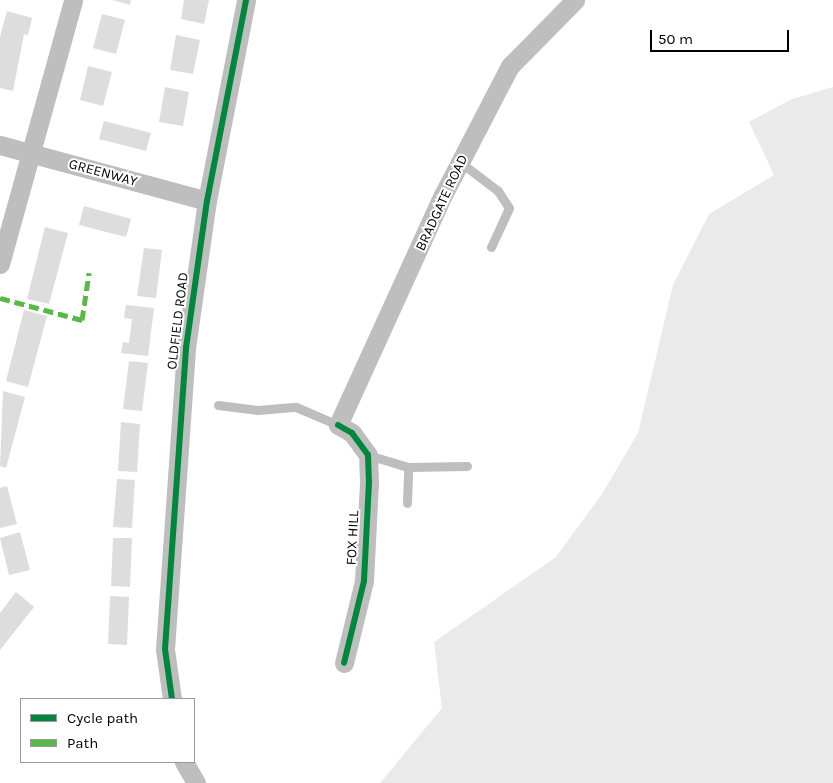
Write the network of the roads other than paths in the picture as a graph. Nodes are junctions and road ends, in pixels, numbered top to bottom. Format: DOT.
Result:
graph roads {
  1 [pos="73,0"];
  2 [pos="246,0"];
  3 [pos="575,0"];
  4 [pos="0,145"];
  5 [pos="29,153"];
  6 [pos="460,162"];
  7 [pos="207,201"];
  8 [pos="491,247"];
  9 [pos="0,264"];
  10 [pos="218,405"];
  11 [pos="338,425"];
  12 [pos="368,455"];
  13 [pos="467,466"];
  14 [pos="408,467"];
  15 [pos="407,502"];
  16 [pos="344,663"];
  17 [pos="172,698"];
  18 [pos="185,763"];
  19 [pos="196,783"];
  1 -- 5 [label="street"];
  2 -- 7 [label="street, OLDFIELD ROAD"];
  3 -- 6 [label="street, BRADGATE ROAD"];
  4 -- 5 [label="street, GREENWAY"];
  5 -- 7 [label="street, GREENWAY"];
  5 -- 9 [label="street"];
  6 -- 8 [label="lane"];
  6 -- 11 [label="street, BRADGATE ROAD"];
  7 -- 17 [label="street, OLDFIELD ROAD"];
  10 -- 11 [label="lane"];
  11 -- 12 [label="street"];
  12 -- 14 [label="lane"];
  12 -- 16 [label="street, FOX HILL"];
  13 -- 14 [label="lane"];
  14 -- 15 [label="lane"];
  18 -- 19 [label="street"];
}
